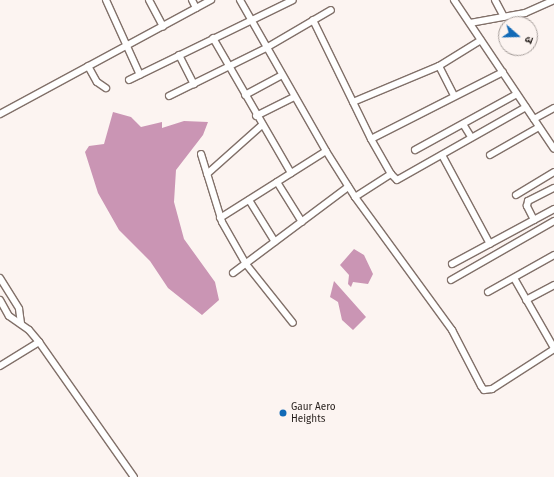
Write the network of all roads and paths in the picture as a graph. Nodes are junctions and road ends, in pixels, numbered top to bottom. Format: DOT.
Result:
graph roads {
  1 [pos="106,0"];
  2 [pos="149,0"];
  3 [pos="192,0"];
  4 [pos="211,0"];
  5 [pos="240,0"];
  6 [pos="293,0"];
  7 [pos="454,0"];
  8 [pos="495,0"];
  9 [pos="537,0"];
  10 [pos="554,0"];
  11 [pos="540,7"];
  12 [pos="196,8"];
  13 [pos="331,10"];
  14 [pos="504,16"];
  15 [pos="498,17"];
  16 [pos="250,20"];
  17 [pos="313,20"];
  18 [pos="470,23"];
  19 [pos="163,26"];
  20 [pos="213,38"];
  21 [pos="481,40"];
  22 [pos="128,45"];
  23 [pos="266,48"];
  24 [pos="179,55"];
  25 [pos="88,66"];
  26 [pos="439,66"];
  27 [pos="228,67"];
  28 [pos="503,72"];
  29 [pos="140,75"];
  30 [pos="282,75"];
  31 [pos="128,80"];
  32 [pos="194,84"];
  33 [pos="106,88"];
  34 [pos="517,94"];
  35 [pos="245,95"];
  36 [pos="454,95"];
  37 [pos="169,96"];
  38 [pos="294,97"];
  39 [pos="354,102"];
  40 [pos="526,107"];
  41 [pos="554,108"];
  42 [pos="0,114"];
  43 [pos="256,116"];
  44 [pos="534,119"];
  45 [pos="463,124"];
  46 [pos="262,125"];
  47 [pos="539,127"];
  48 [pos="471,137"];
  49 [pos="371,139"];
  50 [pos="553,146"];
  51 [pos="415,150"];
  52 [pos="326,151"];
  53 [pos="201,154"];
  54 [pos="442,155"];
  55 [pos="490,155"];
  56 [pos="554,172"];
  57 [pos="292,173"];
  58 [pos="207,174"];
  59 [pos="391,174"];
  60 [pos="277,182"];
  61 [pos="348,187"];
  62 [pos="554,188"];
  63 [pos="516,195"];
  64 [pos="355,198"];
  65 [pos="249,200"];
  66 [pos="552,210"];
  67 [pos="220,218"];
  68 [pos="554,218"];
  69 [pos="534,220"];
  70 [pos="554,221"];
  71 [pos="302,222"];
  72 [pos="275,242"];
  73 [pos="490,244"];
  74 [pos="554,255"];
  75 [pos="246,264"];
  76 [pos="452,264"];
  77 [pos="233,273"];
  78 [pos="0,278"];
  79 [pos="514,278"];
  80 [pos="451,280"];
  81 [pos="553,287"];
  82 [pos="488,292"];
  83 [pos="0,300"];
  84 [pos="526,300"];
  85 [pos="293,323"];
  86 [pos="21,324"];
  87 [pos="39,342"];
  88 [pos="554,349"];
  89 [pos="0,366"];
  90 [pos="134,477"];
  1 -- 22 [label="street"];
  2 -- 19 [label="street"];
  3 -- 12 [label="street"];
  4 -- 12 [label="street"];
  5 -- 16 [label="street"];
  6 -- 16 [label="street"];
  7 -- 18 [label="street"];
  8 -- 14 [label="street"];
  9 -- 11 [label="street"];
  10 -- 11 [label="street"];
  11 -- 14 [label="street"];
  12 -- 19 [label="street"];
  13 -- 17 [label="street"];
  15 -- 18 [label="street"];
  16 -- 20 [label="street"];
  16 -- 23 [label="street"];
  17 -- 23 [label="street"];
  17 -- 39 [label="street"];
  18 -- 21 [label="street"];
  19 -- 22 [label="street"];
  20 -- 24 [label="street"];
  20 -- 27 [label="street"];
  21 -- 26 [label="street"];
  21 -- 28 [label="street"];
  22 -- 25 [label="street"];
  22 -- 29 [label="street"];
  23 -- 27 [label="street"];
  23 -- 30 [label="street"];
  24 -- 29 [label="street"];
  24 -- 32 [label="street"];
  25 -- 33 [label="street"];
  25 -- 42 [label="street"];
  26 -- 36 [label="street"];
  26 -- 39 [label="street"];
  27 -- 32 [label="street"];
  27 -- 35 [label="street"];
  28 -- 34 [label="street"];
  28 -- 36 [label="street"];
  29 -- 31 [label="street"];
  30 -- 35 [label="street"];
  30 -- 38 [label="street"];
  32 -- 37 [label="street"];
  34 -- 40 [label="street"];
  34 -- 45 [label="street"];
  35 -- 43 [label="street"];
  36 -- 49 [label="street"];
  38 -- 43 [label="street"];
  38 -- 52 [label="street"];
  39 -- 49 [label="street"];
  40 -- 44 [label="street"];
  40 -- 48 [label="street"];
  41 -- 44 [label="street"];
  43 -- 46 [label="street"];
  44 -- 47 [label="street"];
  45 -- 48 [label="street"];
  45 -- 51 [label="street"];
  46 -- 57 [label="street"];
  46 -- 58 [label="street"];
  47 -- 50 [label="street"];
  47 -- 55 [label="street"];
  48 -- 54 [label="street"];
  49 -- 59 [label="street"];
  52 -- 57 [label="street"];
  52 -- 61 [label="street"];
  53 -- 58 [label="street"];
  54 -- 59 [label="street"];
  54 -- 73 [label="street"];
  56 -- 63 [label="street"];
  57 -- 60 [label="street"];
  58 -- 67 [label="street"];
  59 -- 64 [label="street"];
  60 -- 65 [label="street"];
  60 -- 71 [label="street"];
  61 -- 64 [label="street"];
  61 -- 71 [label="street"];
  62 -- 69 [label="street"];
  64 -- 88 [label="street"];
  65 -- 67 [label="street"];
  65 -- 72 [label="street"];
  66 -- 68 [label="street"];
  66 -- 69 [label="street"];
  67 -- 75 [label="street"];
  69 -- 73 [label="street"];
  70 -- 80 [label="street"];
  71 -- 72 [label="street"];
  72 -- 75 [label="street"];
  73 -- 76 [label="street"];
  74 -- 79 [label="street"];
  75 -- 77 [label="street"];
  75 -- 85 [label="street"];
  78 -- 86 [label="street"];
  79 -- 82 [label="street"];
  79 -- 84 [label="street"];
  81 -- 84 [label="street"];
  83 -- 86 [label="street"];
  84 -- 88 [label="street"];
  86 -- 87 [label="street"];
  87 -- 89 [label="street"];
  87 -- 90 [label="street"];
}
